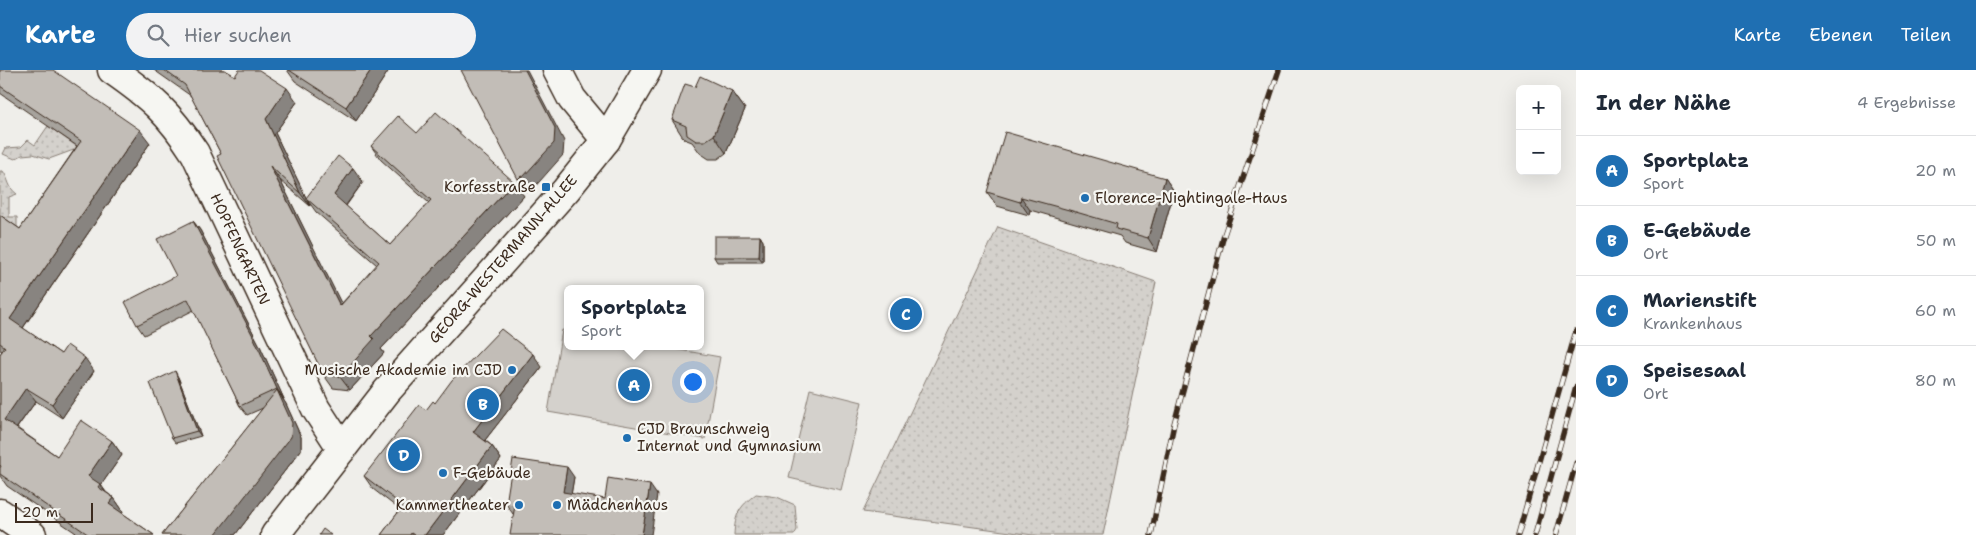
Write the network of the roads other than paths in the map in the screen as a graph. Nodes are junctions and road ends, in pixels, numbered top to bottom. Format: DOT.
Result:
graph roads {
  1 [pos="112,70"];
  2 [pos="557,70"];
  3 [pos="647,70"];
  4 [pos="606,140"];
  5 [pos="342,448"];
  6 [pos="0,513"];
  7 [pos="32,535"];
  8 [pos="275,535"];
  1 -- 5 [label="street, HOPFENGARTEN"];
  2 -- 4 [label="street"];
  3 -- 4 [label="street, GEORG-WESTERMANN-ALLEE"];
  4 -- 5 [label="street, GEORG-WESTERMANN-ALLEE"];
  5 -- 8 [label="street, GEORG-WESTERMANN-ALLEE"];
  6 -- 7 [label="street"];
}
